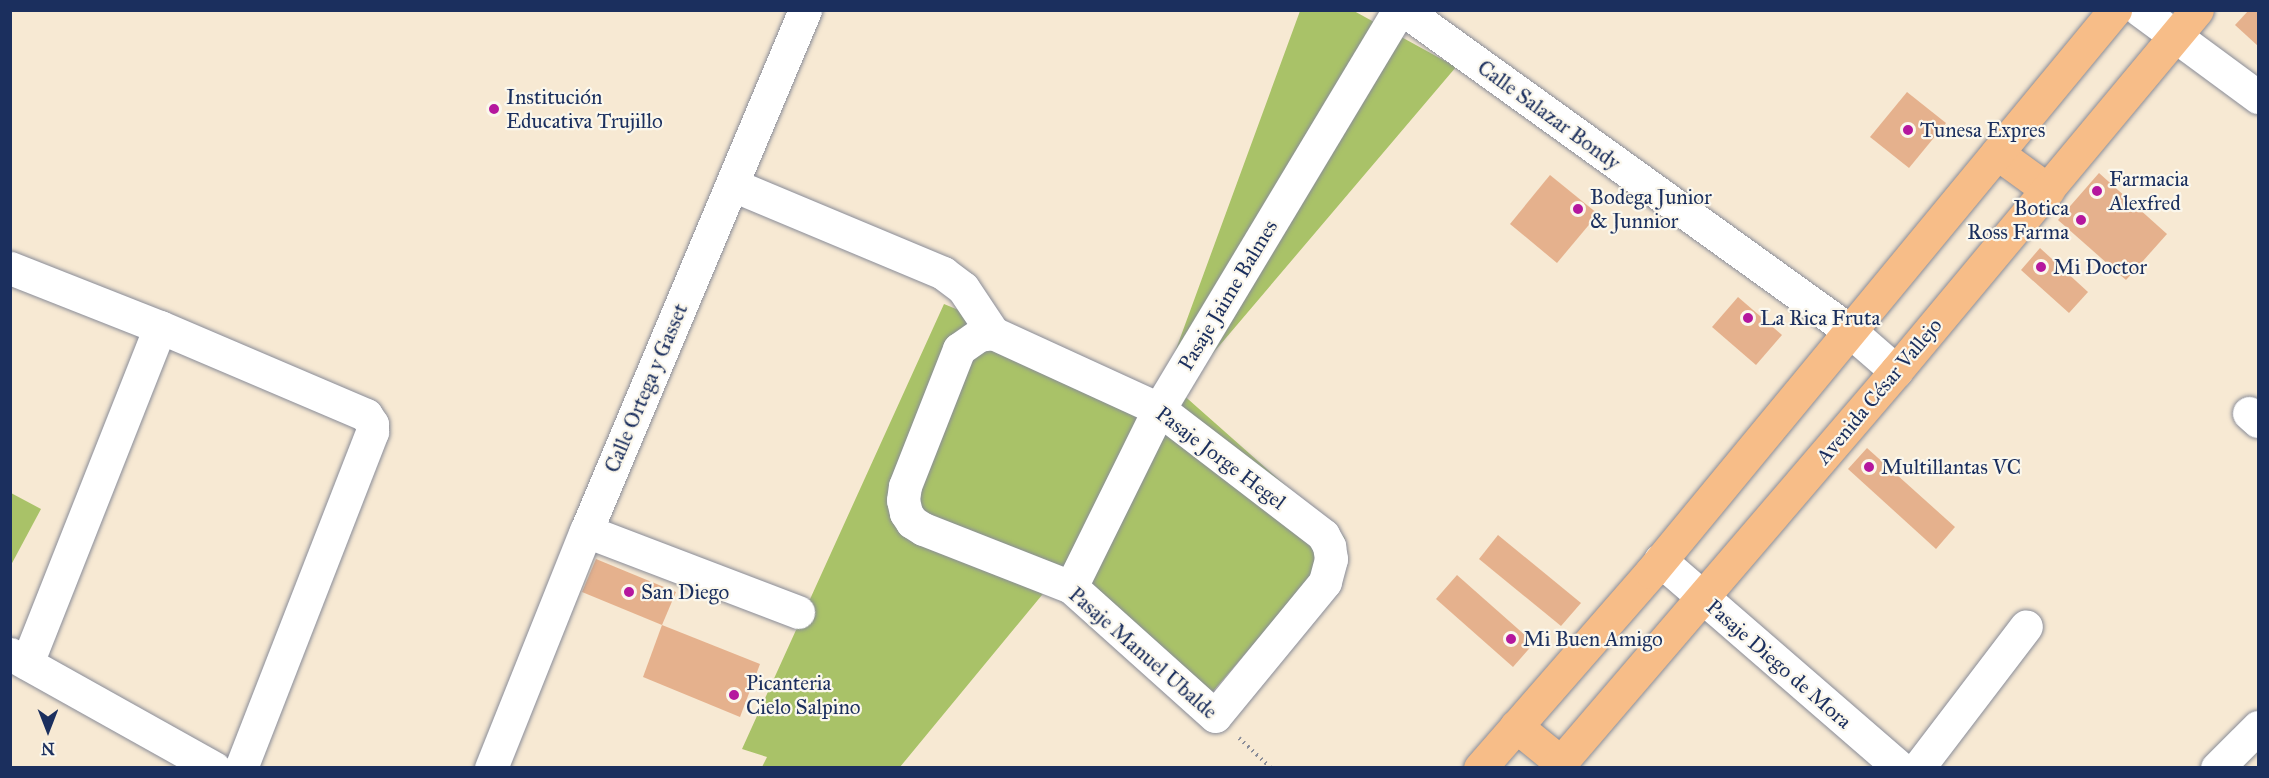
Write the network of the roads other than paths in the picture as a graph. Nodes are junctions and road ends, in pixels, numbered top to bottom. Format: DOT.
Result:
graph roads {
  1 [pos="806,10"];
  2 [pos="1402,10"];
  3 [pos="2115,10"];
  4 [pos="2140,10"];
  5 [pos="2197,10"];
  6 [pos="2175,37"];
  7 [pos="2259,97"];
  8 [pos="1997,153"];
  9 [pos="733,185"];
  10 [pos="2048,190"];
  11 [pos="10,268"];
  12 [pos="160,327"];
  13 [pos="1850,331"];
  14 [pos="986,334"];
  15 [pos="1896,371"];
  16 [pos="1159,409"];
  17 [pos="586,531"];
  18 [pos="1660,560"];
  19 [pos="1071,587"];
  20 [pos="1703,599"];
  21 [pos="798,612"];
  22 [pos="2026,626"];
  23 [pos="19,659"];
  24 [pos="1215,716"];
  25 [pos="1516,726"];
  26 [pos="2259,727"];
  27 [pos="1558,765"];
  28 [pos="214,768"];
  29 [pos="241,768"];
  30 [pos="491,768"];
  31 [pos="1480,768"];
  32 [pos="1900,768"];
  33 [pos="1918,768"];
  34 [pos="2217,768"];
  1 -- 9 [label="street, Calle Ortega y Gasset"];
  2 -- 13 [label="street, Calle Salazar Bondy"];
  2 -- 16 [label="street, Pasaje Jaime Balmes"];
  3 -- 8 [label="main road"];
  4 -- 6 [label="street"];
  5 -- 6 [label="main road, Avenida César Vallejo"];
  6 -- 7 [label="street"];
  6 -- 10 [label="main road, Avenida César Vallejo"];
  8 -- 10 [label="main road"];
  8 -- 13 [label="main road"];
  9 -- 14 [label="street"];
  9 -- 17 [label="street, Calle Ortega y Gasset"];
  10 -- 15 [label="main road, Avenida César Vallejo"];
  11 -- 12 [label="street"];
  12 -- 23 [label="street"];
  12 -- 29 [label="street"];
  13 -- 15 [label="street, Calle Salazar Bondy"];
  13 -- 18 [label="main road"];
  14 -- 16 [label="street, Pasaje Jorge Hegel"];
  14 -- 19 [label="street, Pasaje Manuel Ubalde"];
  15 -- 20 [label="main road, Avenida César Vallejo"];
  16 -- 19 [label="street, Pasaje Jaime Balmes"];
  16 -- 24 [label="street, Pasaje Jorge Hegel"];
  17 -- 21 [label="street"];
  17 -- 30 [label="street, Calle Ortega y Gasset"];
  18 -- 20 [label="street, Pasaje Diego de Mora"];
  18 -- 25 [label="main road"];
  19 -- 24 [label="street, Pasaje Manuel Ubalde"];
  20 -- 27 [label="main road, Avenida César Vallejo"];
  20 -- 32 [label="street, Pasaje Diego de Mora"];
  22 -- 33 [label="street"];
  23 -- 28 [label="street"];
  25 -- 27 [label="main road"];
  25 -- 31 [label="main road"];
  26 -- 34 [label="street"];
}
